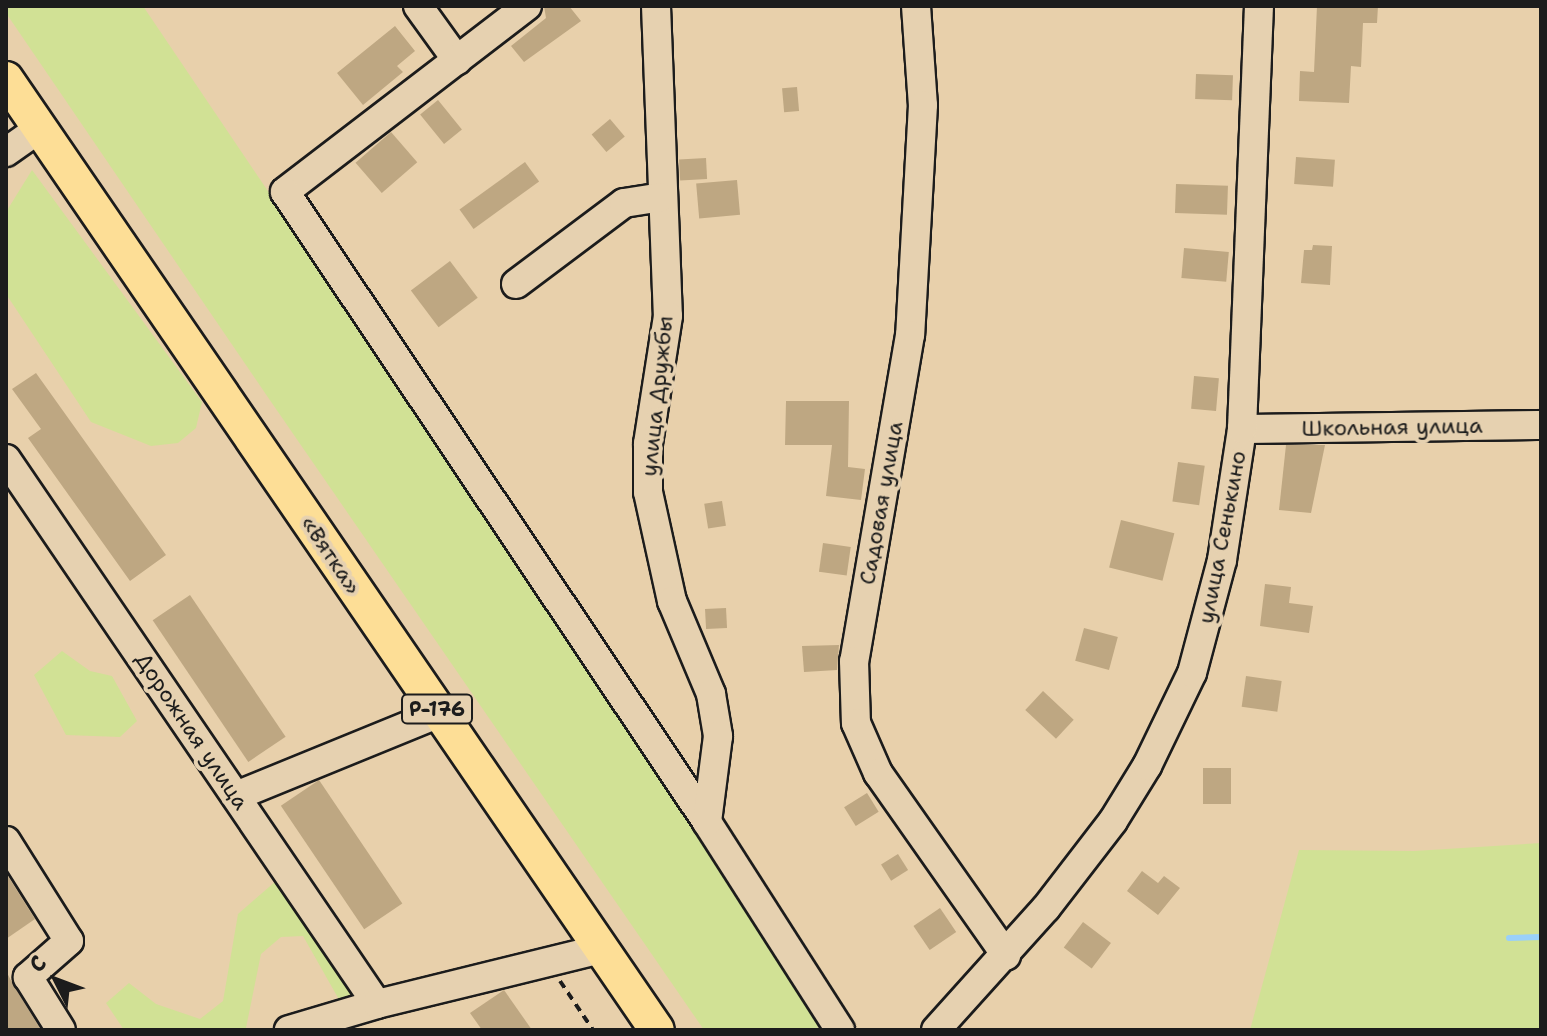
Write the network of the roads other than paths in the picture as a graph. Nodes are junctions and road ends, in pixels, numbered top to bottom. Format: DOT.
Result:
graph roads {
  1 [pos="418,6"];
  2 [pos="527,6"];
  3 [pos="656,6"];
  4 [pos="916,6"];
  5 [pos="1259,6"];
  6 [pos="457,60"];
  7 [pos="6,79"];
  8 [pos="40,128"];
  9 [pos="6,152"];
  10 [pos="661,197"];
  11 [pos="516,284"];
  12 [pos="1541,425"];
  13 [pos="1242,429"];
  14 [pos="6,459"];
  15 [pos="439,713"];
  16 [pos="236,796"];
  17 [pos="707,822"];
  18 [pos="6,841"];
  19 [pos="601,949"];
  20 [pos="1006,955"];
  21 [pos="377,1004"];
  22 [pos="61,1030"];
  23 [pos="289,1030"];
  24 [pos="657,1030"];
  25 [pos="840,1030"];
  26 [pos="936,1030"];
  1 -- 6 [label="street"];
  2 -- 6 [label="street"];
  3 -- 10 [label="street, улица Дружбы"];
  4 -- 20 [label="street, Садовая улица"];
  5 -- 13 [label="street, улица Сенькино"];
  6 -- 17 [label="street"];
  7 -- 8 [label="main road, «Вятка» / Р-176"];
  8 -- 9 [label="street"];
  8 -- 15 [label="main road, «Вятка» / Р-176"];
  10 -- 11 [label="street"];
  10 -- 17 [label="street, улица Дружбы"];
  12 -- 13 [label="street, Школьная улица"];
  13 -- 20 [label="street, улица Сенькино"];
  14 -- 16 [label="street, Дорожная улица"];
  15 -- 16 [label="street"];
  15 -- 19 [label="main road, «Вятка» / Р-176"];
  16 -- 21 [label="street, Дорожная улица"];
  17 -- 25 [label="street"];
  18 -- 22 [label="street"];
  19 -- 21 [label="street"];
  19 -- 24 [label="main road, «Вятка» / Р-176"];
  20 -- 26 [label="street, улица Сенькино"];
  21 -- 23 [label="street"];
}
